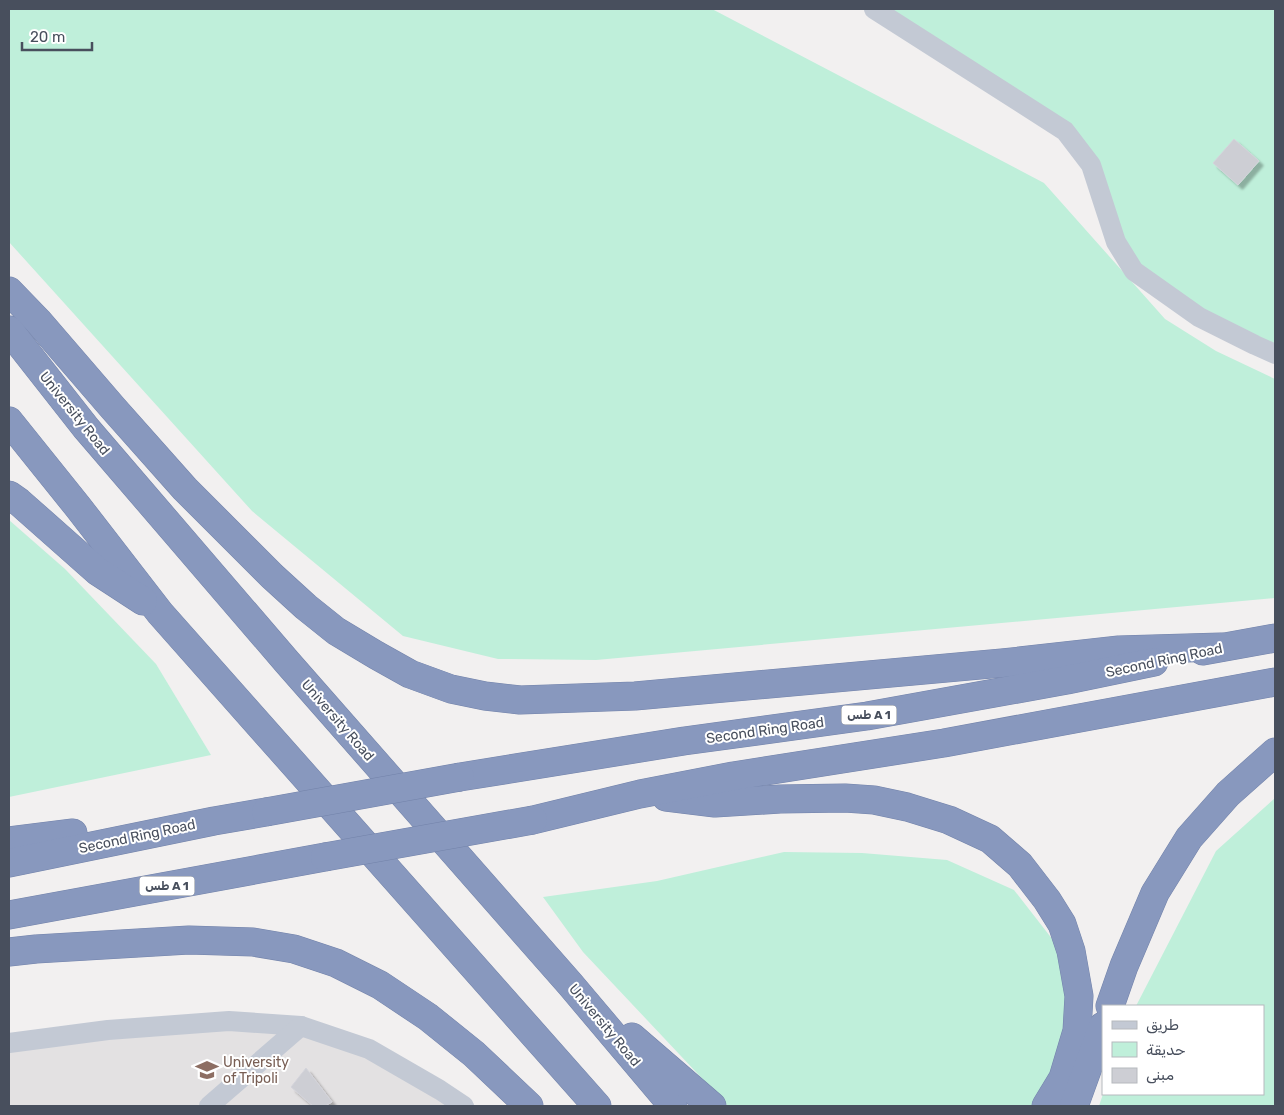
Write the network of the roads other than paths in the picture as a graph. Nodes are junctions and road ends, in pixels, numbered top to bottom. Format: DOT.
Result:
graph roads {
  1 [pos="874,9"];
  2 [pos="9,291"];
  3 [pos="9,330"];
  4 [pos="1275,354"];
  5 [pos="9,421"];
  6 [pos="9,495"];
  7 [pos="160,613"];
  8 [pos="1275,638"];
  9 [pos="1221,647"];
  10 [pos="1275,682"];
  11 [pos="1275,752"];
  12 [pos="640,794"];
  13 [pos="214,821"];
  14 [pos="9,841"];
  15 [pos="9,863"];
  16 [pos="9,915"];
  17 [pos="9,952"];
  18 [pos="570,984"];
  19 [pos="1110,1005"];
  20 [pos="301,1026"];
  21 [pos="1102,1029"];
  22 [pos="9,1043"];
  23 [pos="209,1106"];
  24 [pos="464,1106"];
  25 [pos="529,1106"];
  26 [pos="597,1106"];
  27 [pos="673,1106"];
  28 [pos="712,1106"];
  29 [pos="1046,1106"];
  30 [pos="1074,1106"];
  1 -- 4 [label="street"];
  2 -- 9 [label="highway"];
  3 -- 18 [label="highway, University Road"];
  5 -- 7 [label="highway"];
  6 -- 7 [label="highway"];
  7 -- 26 [label="highway"];
  8 -- 9 [label="highway, Second Ring Road / طس A 1"];
  9 -- 13 [label="highway, Second Ring Road / طس A 1, bridge"];
  10 -- 12 [label="highway"];
  11 -- 19 [label="highway"];
  12 -- 16 [label="highway, طس A 1, bridge"];
  12 -- 29 [label="highway"];
  13 -- 14 [label="highway"];
  13 -- 15 [label="highway, Second Ring Road"];
  17 -- 25 [label="highway"];
  18 -- 27 [label="highway, University Road"];
  18 -- 28 [label="highway"];
  20 -- 22 [label="street"];
  20 -- 23 [label="street"];
  20 -- 24 [label="street"];
  21 -- 30 [label="highway"];
}
